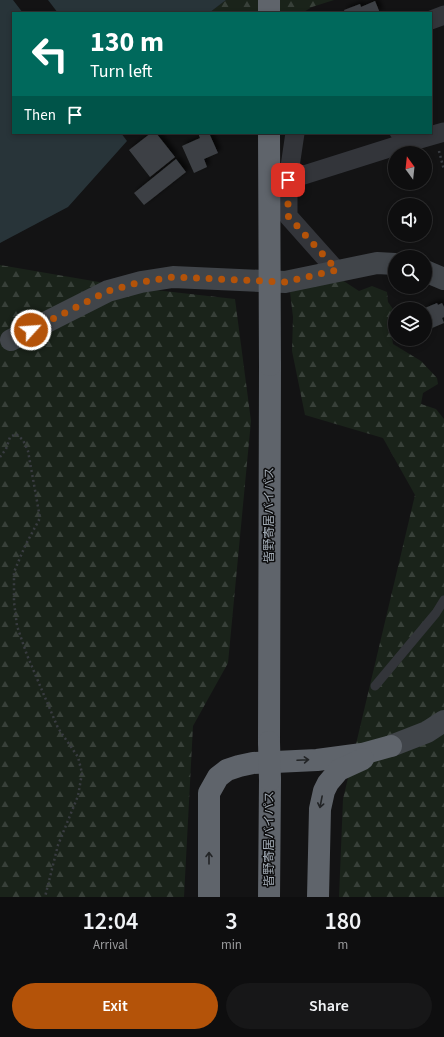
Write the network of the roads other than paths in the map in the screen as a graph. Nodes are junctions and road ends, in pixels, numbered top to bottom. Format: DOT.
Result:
graph roads {
  1 [pos="269,0"];
  2 [pos="269,12"];
  3 [pos="444,15"];
  4 [pos="432,20"];
  5 [pos="444,132"];
  6 [pos="269,134"];
  7 [pos="295,134"];
  8 [pos="429,134"];
  9 [pos="432,134"];
  10 [pos="398,138"];
  11 [pos="288,180"];
  12 [pos="388,264"];
  13 [pos="337,270"];
  14 [pos="432,274"];
  15 [pos="444,279"];
  16 [pos="6,341"];
  17 [pos="444,600"];
  18 [pos="375,686"];
  19 [pos="444,721"];
  20 [pos="392,746"];
  21 [pos="209,897"];
  22 [pos="269,897"];
  23 [pos="318,897"];
  1 -- 2 [label="highway"];
  3 -- 4 [label="street"];
  5 -- 9 [label="street"];
  6 -- 22 [label="highway, 皆野寄居バイパス, bridge"];
  7 -- 11 [label="street"];
  8 -- 10 [label="street"];
  10 -- 11 [label="street"];
  11 -- 13 [label="street"];
  12 -- 13 [label="street"];
  13 -- 16 [label="street"];
  14 -- 15 [label="street"];
  17 -- 18 [label="lane"];
  19 -- 20 [label="street"];
  21 -- 20 [label="highway, one-way"];
  20 -- 23 [label="highway, one-way"];
}
